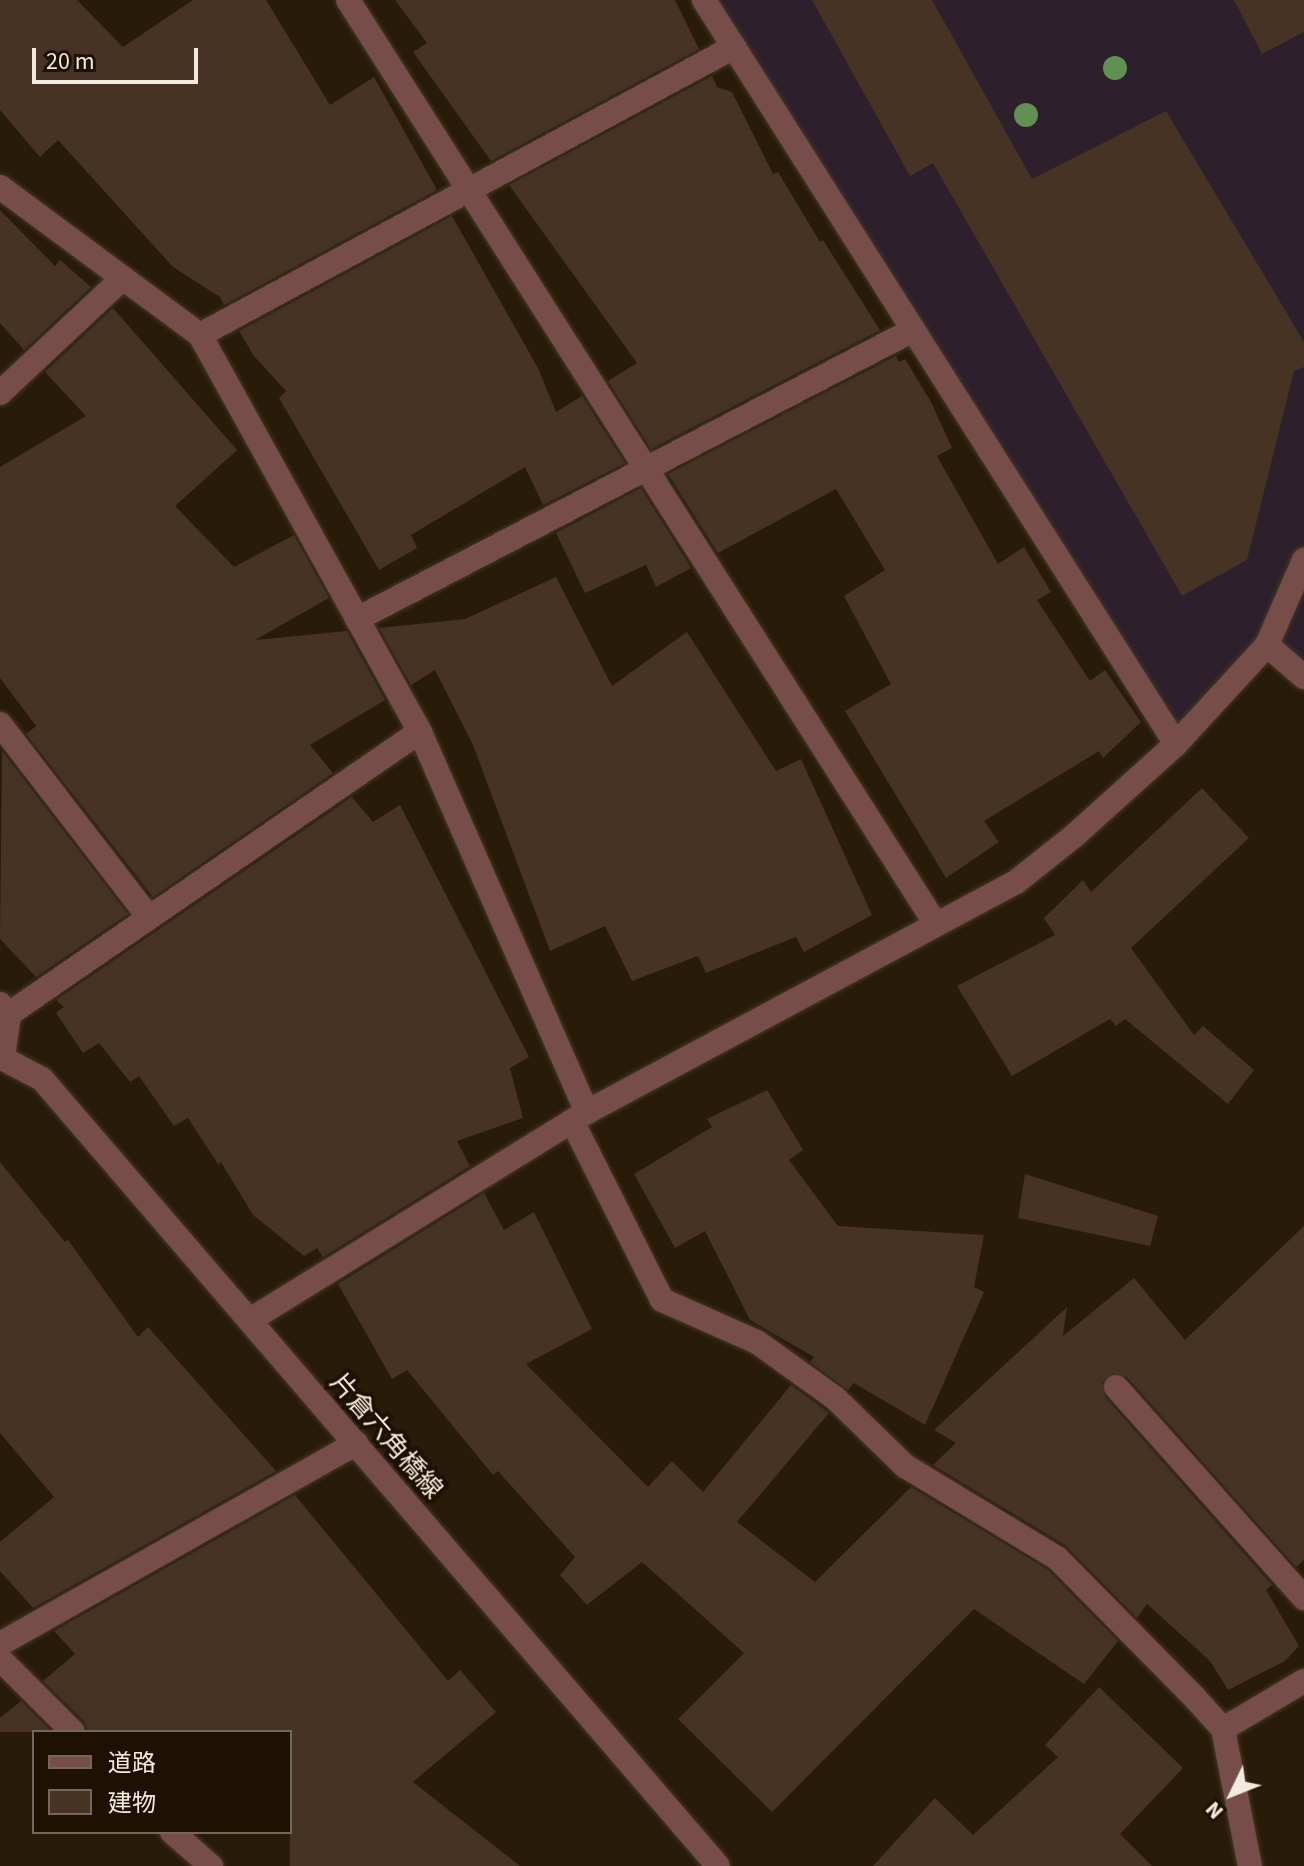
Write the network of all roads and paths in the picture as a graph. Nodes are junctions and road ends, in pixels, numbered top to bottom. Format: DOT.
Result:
graph roads {
  1 [pos="348,0"];
  2 [pos="704,0"];
  3 [pos="734,47"];
  4 [pos="0,187"];
  5 [pos="471,189"];
  6 [pos="123,278"];
  7 [pos="913,330"];
  8 [pos="200,335"];
  9 [pos="0,393"];
  10 [pos="648,469"];
  11 [pos="1304,560"];
  12 [pos="357,619"];
  13 [pos="1267,645"];
  14 [pos="1304,677"];
  15 [pos="0,724"];
  16 [pos="420,732"];
  17 [pos="1176,744"];
  18 [pos="148,916"];
  19 [pos="935,923"];
  20 [pos="4,1009"];
  21 [pos="2,1058"];
  22 [pos="579,1117"];
  23 [pos="250,1320"];
  24 [pos="1116,1387"];
  25 [pos="356,1443"];
  26 [pos="1304,1598"];
  27 [pos="2,1643"];
  28 [pos="1304,1681"];
  29 [pos="1223,1729"];
  30 [pos="71,1730"];
  31 [pos="174,1834"];
  32 [pos="211,1866"];
  33 [pos="718,1866"];
  34 [pos="1250,1866"];
  1 -- 5 [label="street"];
  2 -- 3 [label="street"];
  3 -- 5 [label="street"];
  3 -- 7 [label="street"];
  4 -- 6 [label="street"];
  5 -- 8 [label="street"];
  5 -- 10 [label="street"];
  6 -- 8 [label="street"];
  6 -- 9 [label="street"];
  7 -- 10 [label="street"];
  7 -- 17 [label="street"];
  8 -- 12 [label="street"];
  10 -- 12 [label="street"];
  10 -- 19 [label="street"];
  11 -- 13 [label="street"];
  12 -- 16 [label="street"];
  13 -- 14 [label="street"];
  13 -- 17 [label="street"];
  15 -- 18 [label="street"];
  16 -- 18 [label="street"];
  16 -- 22 [label="street"];
  17 -- 19 [label="street"];
  18 -- 20 [label="street"];
  19 -- 22 [label="street"];
  20 -- 21 [label="street"];
  21 -- 23 [label="street, 片倉六角橋線"];
  22 -- 23 [label="street"];
  22 -- 29 [label="street"];
  23 -- 25 [label="street, 片倉六角橋線"];
  24 -- 26 [label="street"];
  25 -- 27 [label="street"];
  25 -- 33 [label="street, 片倉六角橋線"];
  27 -- 30 [label="street"];
  28 -- 29 [label="street"];
  29 -- 34 [label="street"];
  31 -- 32 [label="street"];
}
